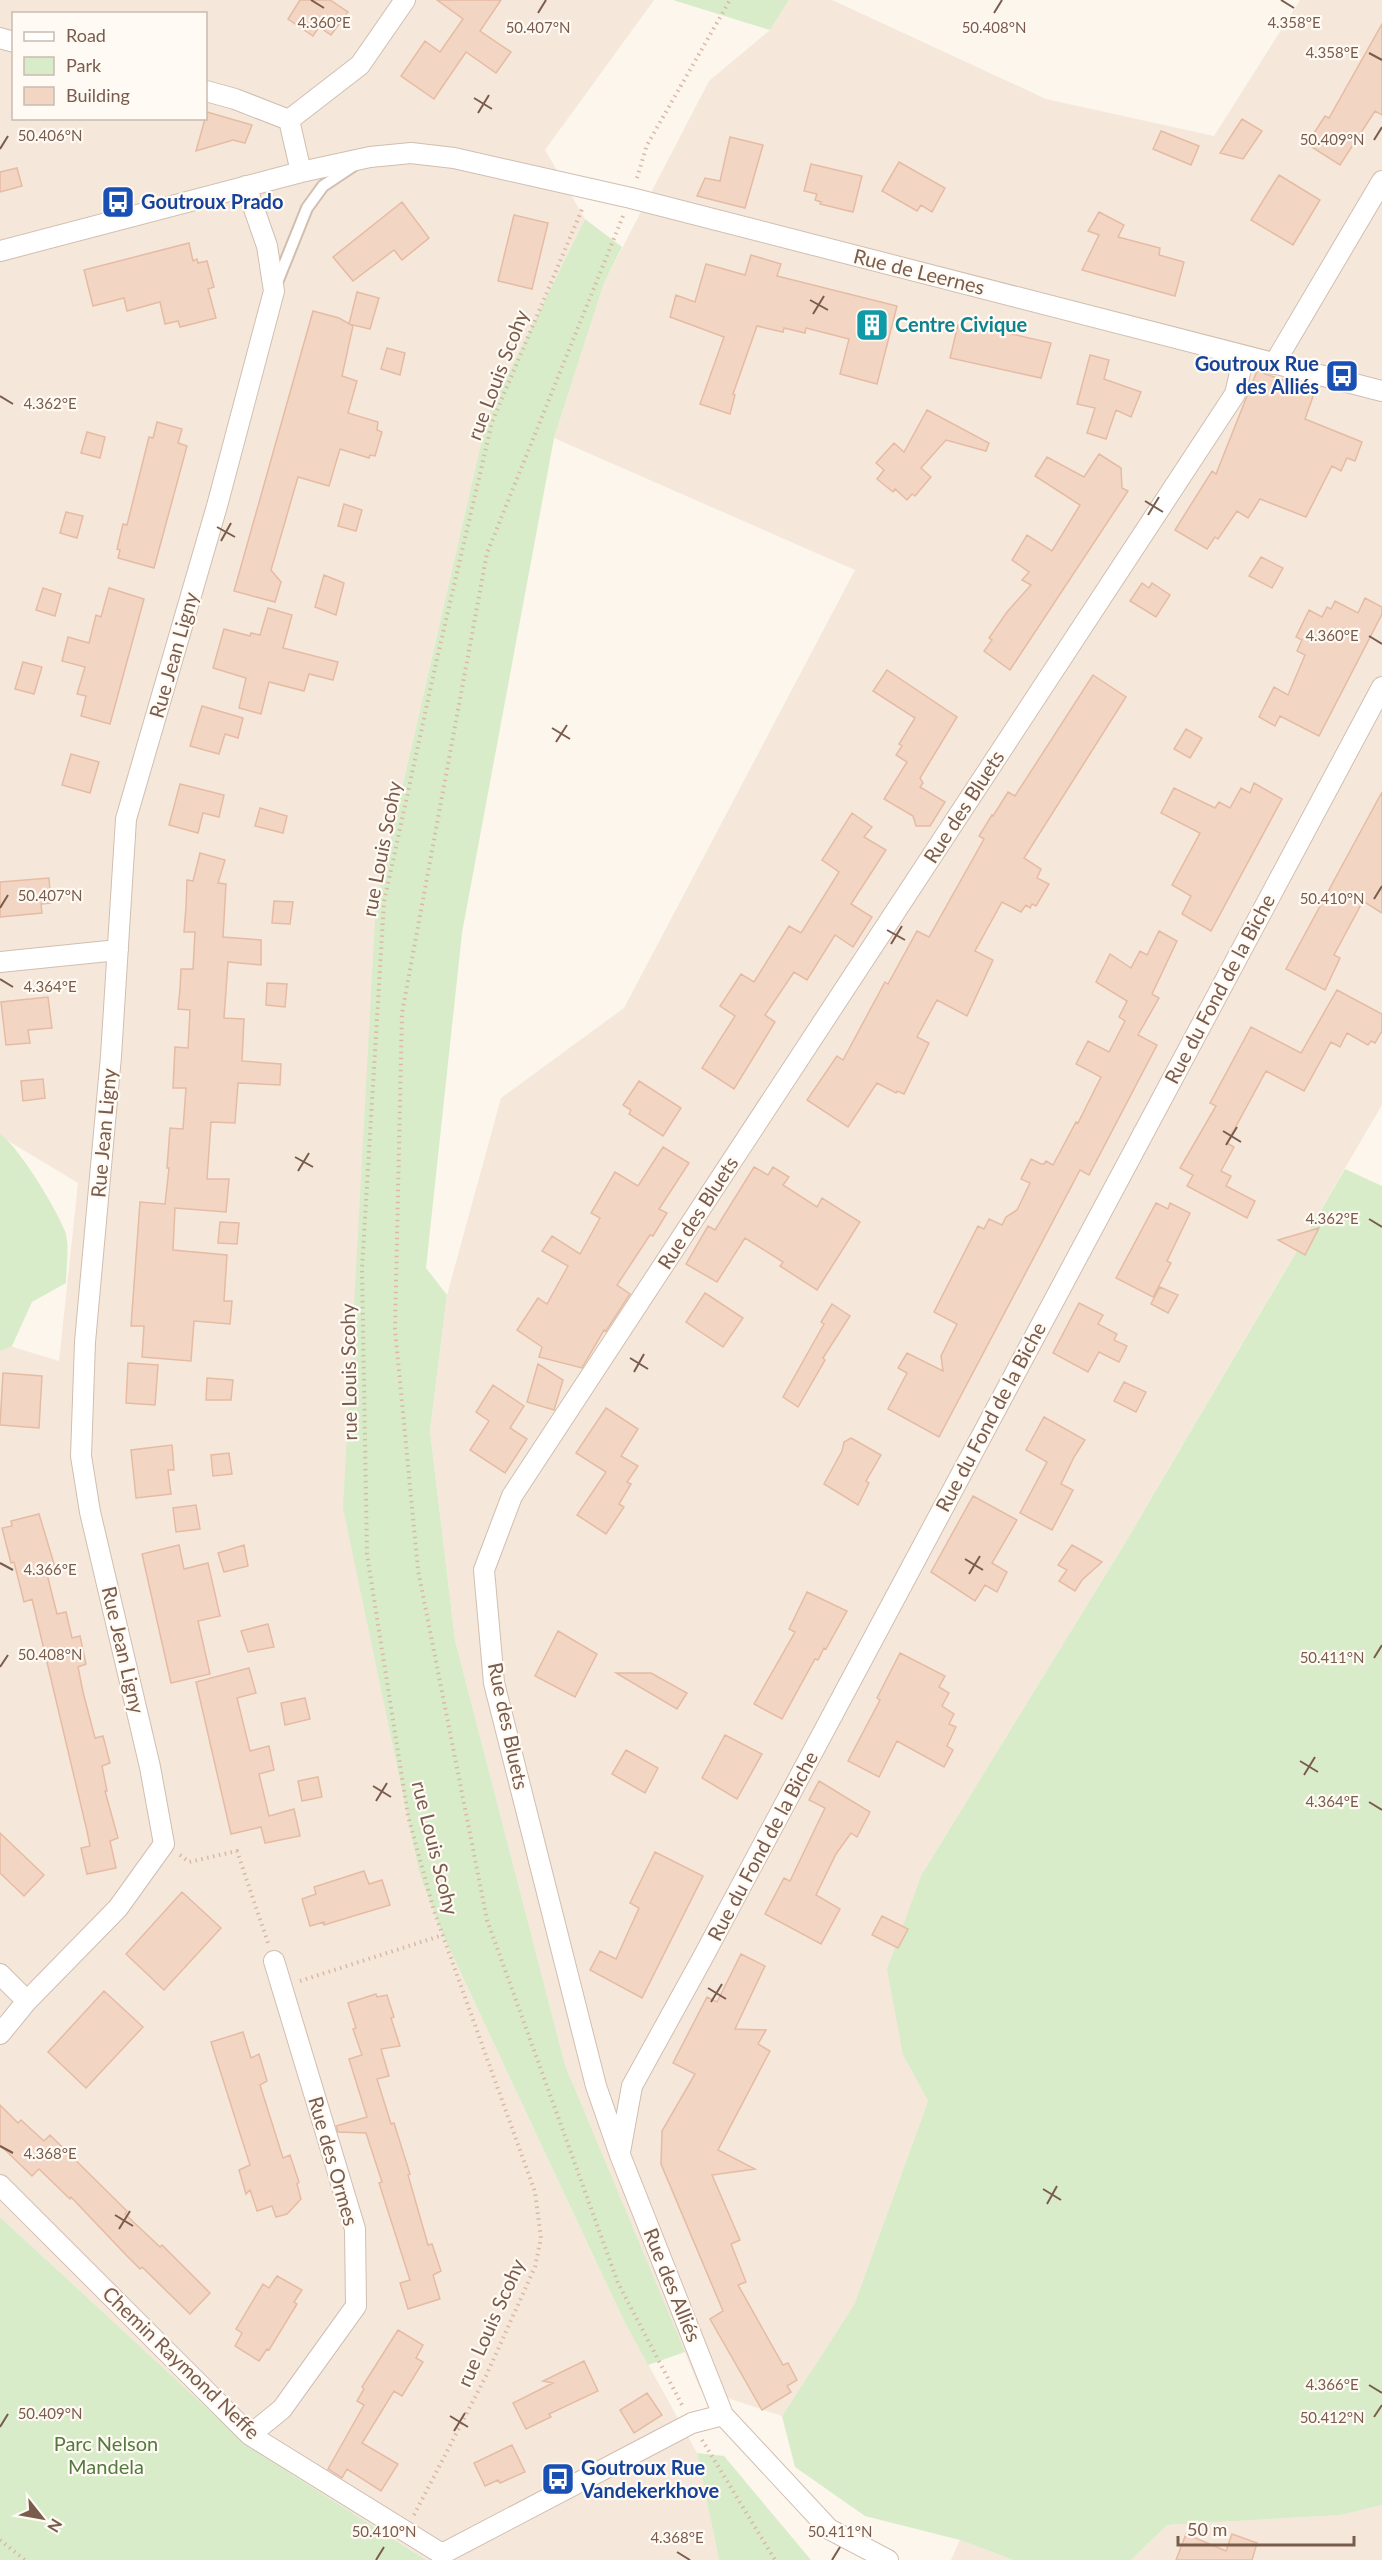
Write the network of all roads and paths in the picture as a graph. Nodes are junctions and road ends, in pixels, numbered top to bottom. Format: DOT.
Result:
graph roads {
  1 [pos="405,0"];
  2 [pos="730,0"];
  3 [pos="207,92"];
  4 [pos="289,120"];
  5 [pos="370,157"];
  6 [pos="301,172"];
  7 [pos="1382,181"];
  8 [pos="246,186"];
  9 [pos="590,189"];
  10 [pos="631,198"];
  11 [pos="0,251"];
  12 [pos="274,291"];
  13 [pos="1244,356"];
  14 [pos="1274,363"];
  15 [pos="1382,391"];
  16 [pos="1382,687"];
  17 [pos="118,950"];
  18 [pos="0,962"];
  19 [pos="164,1844"];
  20 [pos="443,1935"];
  21 [pos="274,1961"];
  22 [pos="0,1974"];
  23 [pos="282,1987"];
  24 [pos="27,2001"];
  25 [pos="0,2034"];
  26 [pos="620,2155"];
  27 [pos="0,2185"];
  28 [pos="723,2415"];
  29 [pos="692,2423"];
  30 [pos="250,2435"];
  31 [pos="405,2531"];
  32 [pos="0,2540"];
  33 [pos="442,2557"];
  34 [pos="26,2560"];
  35 [pos="775,2560"];
  36 [pos="888,2560"];
  1 -- 4 [label="street"];
  2 -- 10 [label="path"];
  3 -- 4 [label="street"];
  4 -- 6 [label="street"];
  5 -- 6 [label="street, Rue de Leernes"];
  5 -- 9 [label="street, Rue de Leernes"];
  5 -- 12 [label="lane"];
  6 -- 8 [label="street, Rue de Leernes"];
  7 -- 14 [label="street"];
  8 -- 11 [label="street, Rue de Leernes"];
  8 -- 12 [label="street, Rue Jean Ligny"];
  9 -- 10 [label="street, Rue de Leernes"];
  9 -- 20 [label="path, rue Louis Scohy"];
  10 -- 13 [label="street, Rue de Leernes"];
  10 -- 29 [label="path"];
  12 -- 17 [label="street, Rue Jean Ligny"];
  13 -- 14 [label="street, Rue de Leernes"];
  13 -- 26 [label="street, Rue des Bluets"];
  14 -- 15 [label="street, Rue de Leernes"];
  16 -- 26 [label="street, Rue du Fond de la Biche"];
  17 -- 18 [label="street"];
  17 -- 19 [label="street, Rue Jean Ligny"];
  19 -- 21 [label="path"];
  19 -- 24 [label="street"];
  20 -- 23 [label="path"];
  20 -- 31 [label="path, rue Louis Scohy"];
  21 -- 23 [label="street, Rue des Ormes"];
  22 -- 24 [label="street"];
  23 -- 30 [label="street, Rue des Ormes"];
  24 -- 25 [label="street"];
  26 -- 28 [label="street, Rue des Alliés"];
  27 -- 30 [label="street, Chemin Raymond Neffe"];
  28 -- 29 [label="street"];
  28 -- 36 [label="street"];
  29 -- 33 [label="street"];
  29 -- 35 [label="path"];
  30 -- 31 [label="street, Chemin Raymond Neffe"];
  31 -- 33 [label="street, Chemin Raymond Neffe"];
  32 -- 34 [label="path"];
}
